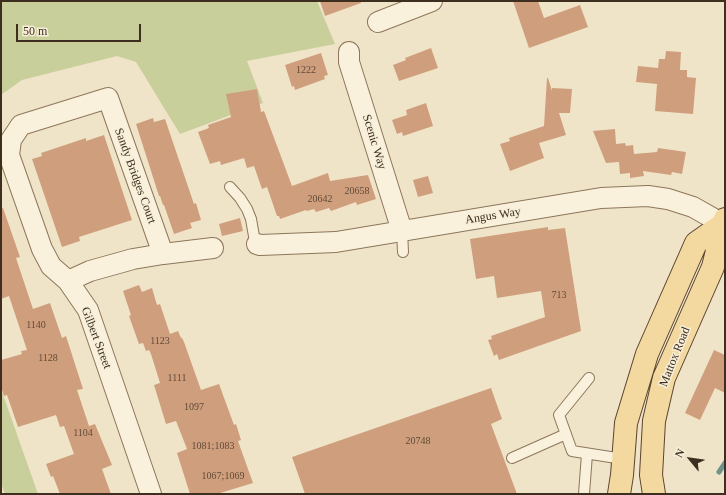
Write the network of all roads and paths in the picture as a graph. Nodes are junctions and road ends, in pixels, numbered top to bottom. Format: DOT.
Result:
graph roads {
  1 [pos="432,1"];
  2 [pos="378,22"];
  3 [pos="349,52"];
  4 [pos="108,98"];
  5 [pos="230,187"];
  6 [pos="724,222"];
  7 [pos="402,230"];
  8 [pos="257,244"];
  9 [pos="213,248"];
  10 [pos="402,252"];
  11 [pos="163,254"];
  12 [pos="68,281"];
  13 [pos="589,378"];
  14 [pos="566,434"];
  15 [pos="587,454"];
  16 [pos="512,458"];
  17 [pos="622,481"];
  18 [pos="151,494"];
  19 [pos="584,494"];
  20 [pos="654,494"];
  1 -- 2 [label="street"];
  3 -- 7 [label="street, Scenic Way"];
  4 -- 11 [label="street, Sandy Bridges Court"];
  4 -- 12 [label="street, Gilbert Street"];
  5 -- 8 [label="lane"];
  6 -- 7 [label="street, Angus Way"];
  6 -- 17 [label="main road, Mattox Road"];
  6 -- 20 [label="main road, Mattox Road"];
  7 -- 8 [label="street, Angus Way"];
  7 -- 10 [label="lane"];
  9 -- 11 [label="street"];
  11 -- 12 [label="street"];
  12 -- 18 [label="street, Gilbert Street"];
  13 -- 14 [label="lane"];
  14 -- 15 [label="lane"];
  14 -- 16 [label="lane"];
  15 -- 17 [label="lane"];
  15 -- 19 [label="lane"];
}
